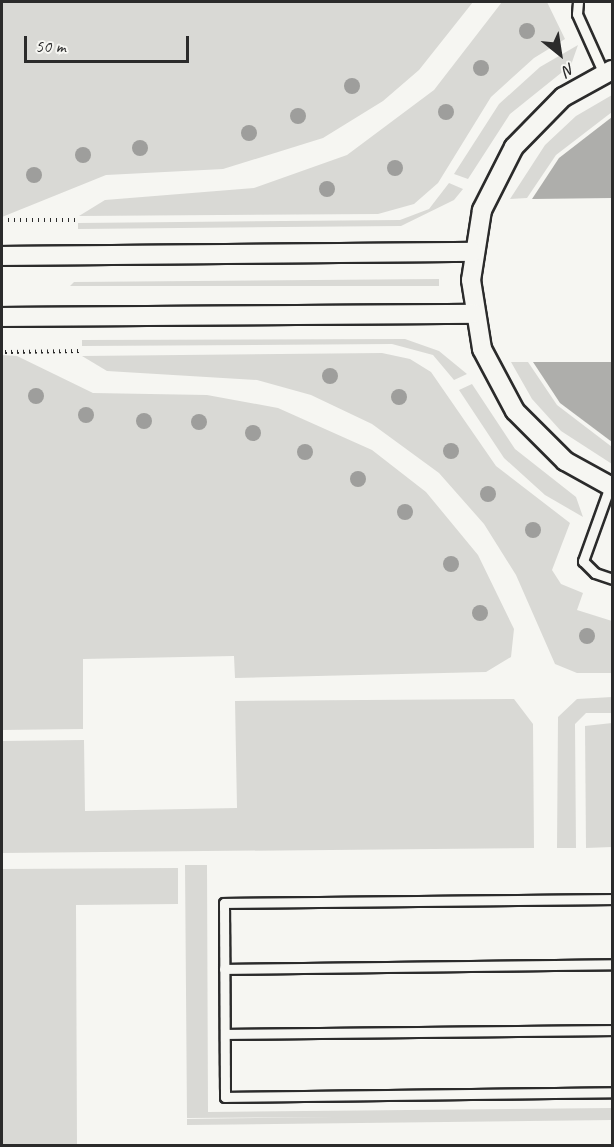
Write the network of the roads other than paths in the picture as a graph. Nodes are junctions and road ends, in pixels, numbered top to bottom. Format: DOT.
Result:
graph roads {
  1 [pos="578,2"];
  2 [pos="608,72"];
  3 [pos="473,252"];
  4 [pos="2,256"];
  5 [pos="474,314"];
  6 [pos="2,317"];
  7 [pos="611,486"];
  8 [pos="612,579"];
  9 [pos="612,899"];
  10 [pos="612,964"];
  11 [pos="224,969"];
  12 [pos="612,1030"];
  13 [pos="225,1034"];
  14 [pos="612,1092"];
  1 -- 2 [label="lane"];
  2 -- 3 [label="street"];
  3 -- 4 [label="street"];
  3 -- 5 [label="street"];
  5 -- 6 [label="street"];
  5 -- 7 [label="street"];
  7 -- 8 [label="lane"];
  9 -- 11 [label="lane"];
  10 -- 11 [label="lane"];
  11 -- 13 [label="lane"];
  12 -- 13 [label="lane"];
  13 -- 14 [label="lane"];
}
